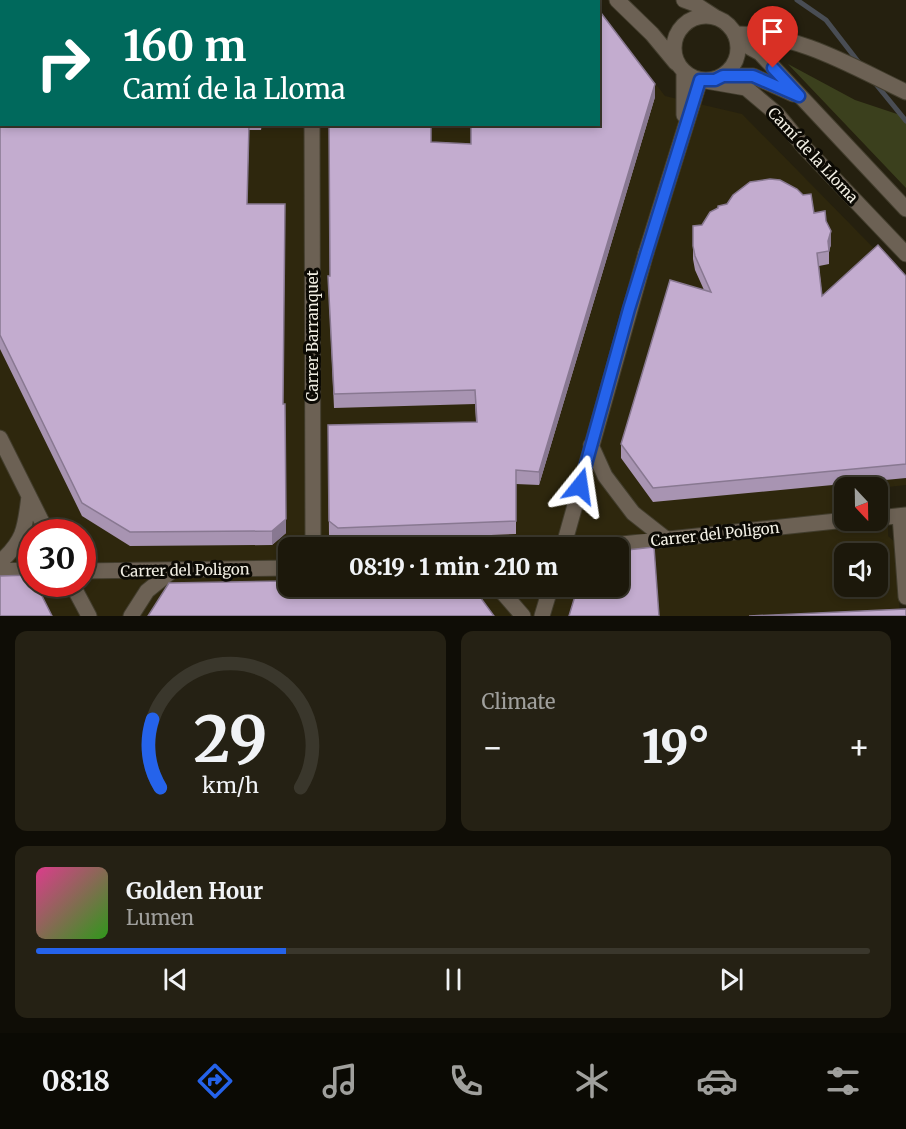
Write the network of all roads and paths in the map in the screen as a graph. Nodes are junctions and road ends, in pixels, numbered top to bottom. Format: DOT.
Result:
graph roads {
  1 [pos="617,0"];
  2 [pos="684,0"];
  3 [pos="718,18"];
  4 [pos="736,38"];
  5 [pos="681,69"];
  6 [pos="723,76"];
  7 [pos="703,81"];
  8 [pos="906,92"];
  9 [pos="799,96"];
  10 [pos="312,126"];
  11 [pos="683,130"];
  12 [pos="906,210"];
  13 [pos="906,254"];
  14 [pos="0,438"];
  15 [pos="591,445"];
  16 [pos="29,496"];
  17 [pos="903,516"];
  18 [pos="888,517"];
  19 [pos="40,519"];
  20 [pos="834,521"];
  21 [pos="313,537"];
  22 [pos="566,537"];
  23 [pos="666,539"];
  24 [pos="629,543"];
  25 [pos="0,562"];
  26 [pos="278,568"];
  27 [pos="0,570"];
  28 [pos="173,570"];
  29 [pos="18,571"];
  30 [pos="96,572"];
  31 [pos="79,597"];
  32 [pos="507,597"];
  33 [pos="548,597"];
  34 [pos="906,597"];
  35 [pos="89,616"];
  36 [pos="131,616"];
  37 [pos="523,616"];
  38 [pos="542,616"];
  1 -- 5 [label="street"];
  2 -- 3 [label="street"];
  3 -- 4 [label="street"];
  3 -- 5 [label="street"];
  4 -- 6 [label="street"];
  4 -- 8 [label="street"];
  4 -- 9 [label="street, Camí de la Lloma"];
  5 -- 7 [label="street"];
  5 -- 11 [label="street"];
  6 -- 7 [label="street"];
  6 -- 9 [label="street, Camí de la Lloma"];
  7 -- 11 [label="street"];
  7 -- 13 [label="street, Camí de la Lloma"];
  9 -- 12 [label="street, Camí de la Lloma"];
  10 -- 21 [label="street, Carrer Barranquet"];
  11 -- 15 [label="street"];
  14 -- 16 [label="street"];
  15 -- 22 [label="street"];
  15 -- 23 [label="street"];
  16 -- 19 [label="street"];
  16 -- 25 [label="street"];
  17 -- 18 [label="street"];
  17 -- 34 [label="street"];
  20 -- 23 [label="street, Carrer del Poligon"];
  23 -- 24 [label="street, Carrer del Poligon"];
  26 -- 28 [label="street, Carrer del Poligon"];
  27 -- 29 [label="street"];
  28 -- 30 [label="street, Carrer del Poligon"];
  28 -- 36 [label="street"];
  31 -- 35 [label="street"];
  32 -- 37 [label="street"];
  33 -- 38 [label="street"];
}
